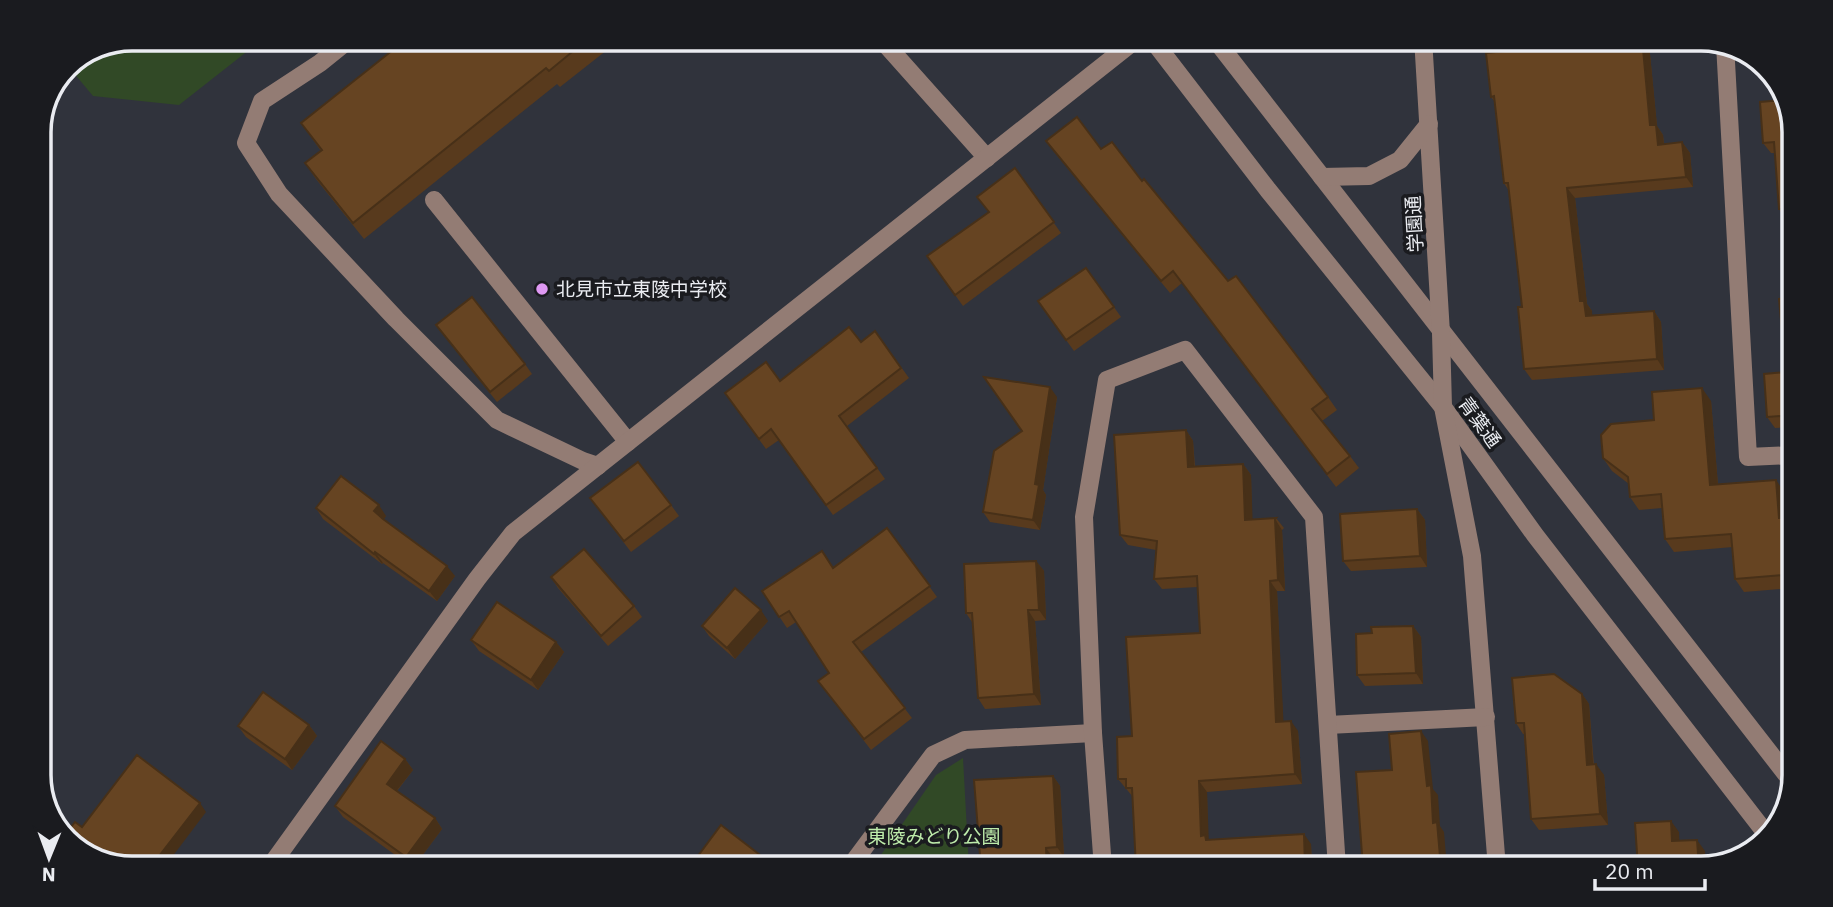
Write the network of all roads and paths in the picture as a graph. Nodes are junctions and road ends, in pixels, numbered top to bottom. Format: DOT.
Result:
graph roads {
  1 [pos="335,51"];
  2 [pos="891,51"];
  3 [pos="1122,51"];
  4 [pos="1161,51"];
  5 [pos="1224,51"];
  6 [pos="1424,51"];
  7 [pos="1726,54"];
  8 [pos="1429,124"];
  9 [pos="987,159"];
  10 [pos="1322,177"];
  11 [pos="434,200"];
  12 [pos="1441,333"];
  13 [pos="1443,407"];
  14 [pos="628,442"];
  15 [pos="1782,456"];
  16 [pos="598,466"];
  17 [pos="1486,717"];
  18 [pos="1328,725"];
  19 [pos="1093,733"];
  20 [pos="1782,769"];
  21 [pos="1763,829"];
  22 [pos="278,856"];
  23 [pos="859,856"];
  24 [pos="1102,856"];
  25 [pos="1336,856"];
  26 [pos="1496,856"];
  1 -- 16 [label="street"];
  2 -- 9 [label="street"];
  3 -- 9 [label="street"];
  4 -- 13 [label="street, 青葉通"];
  5 -- 10 [label="street, 青葉通"];
  6 -- 8 [label="street, 学園通"];
  7 -- 15 [label="street"];
  8 -- 10 [label="street"];
  8 -- 12 [label="street, 学園通"];
  9 -- 14 [label="street"];
  10 -- 12 [label="street, 青葉通"];
  11 -- 14 [label="street"];
  12 -- 13 [label="street, 学園通"];
  12 -- 20 [label="street, 青葉通"];
  13 -- 17 [label="street, 学園通"];
  13 -- 21 [label="street, 青葉通"];
  14 -- 16 [label="street"];
  16 -- 22 [label="street"];
  17 -- 18 [label="street"];
  17 -- 26 [label="street, 学園通"];
  18 -- 19 [label="street"];
  18 -- 25 [label="street"];
  19 -- 23 [label="street"];
  19 -- 24 [label="street"];
}
